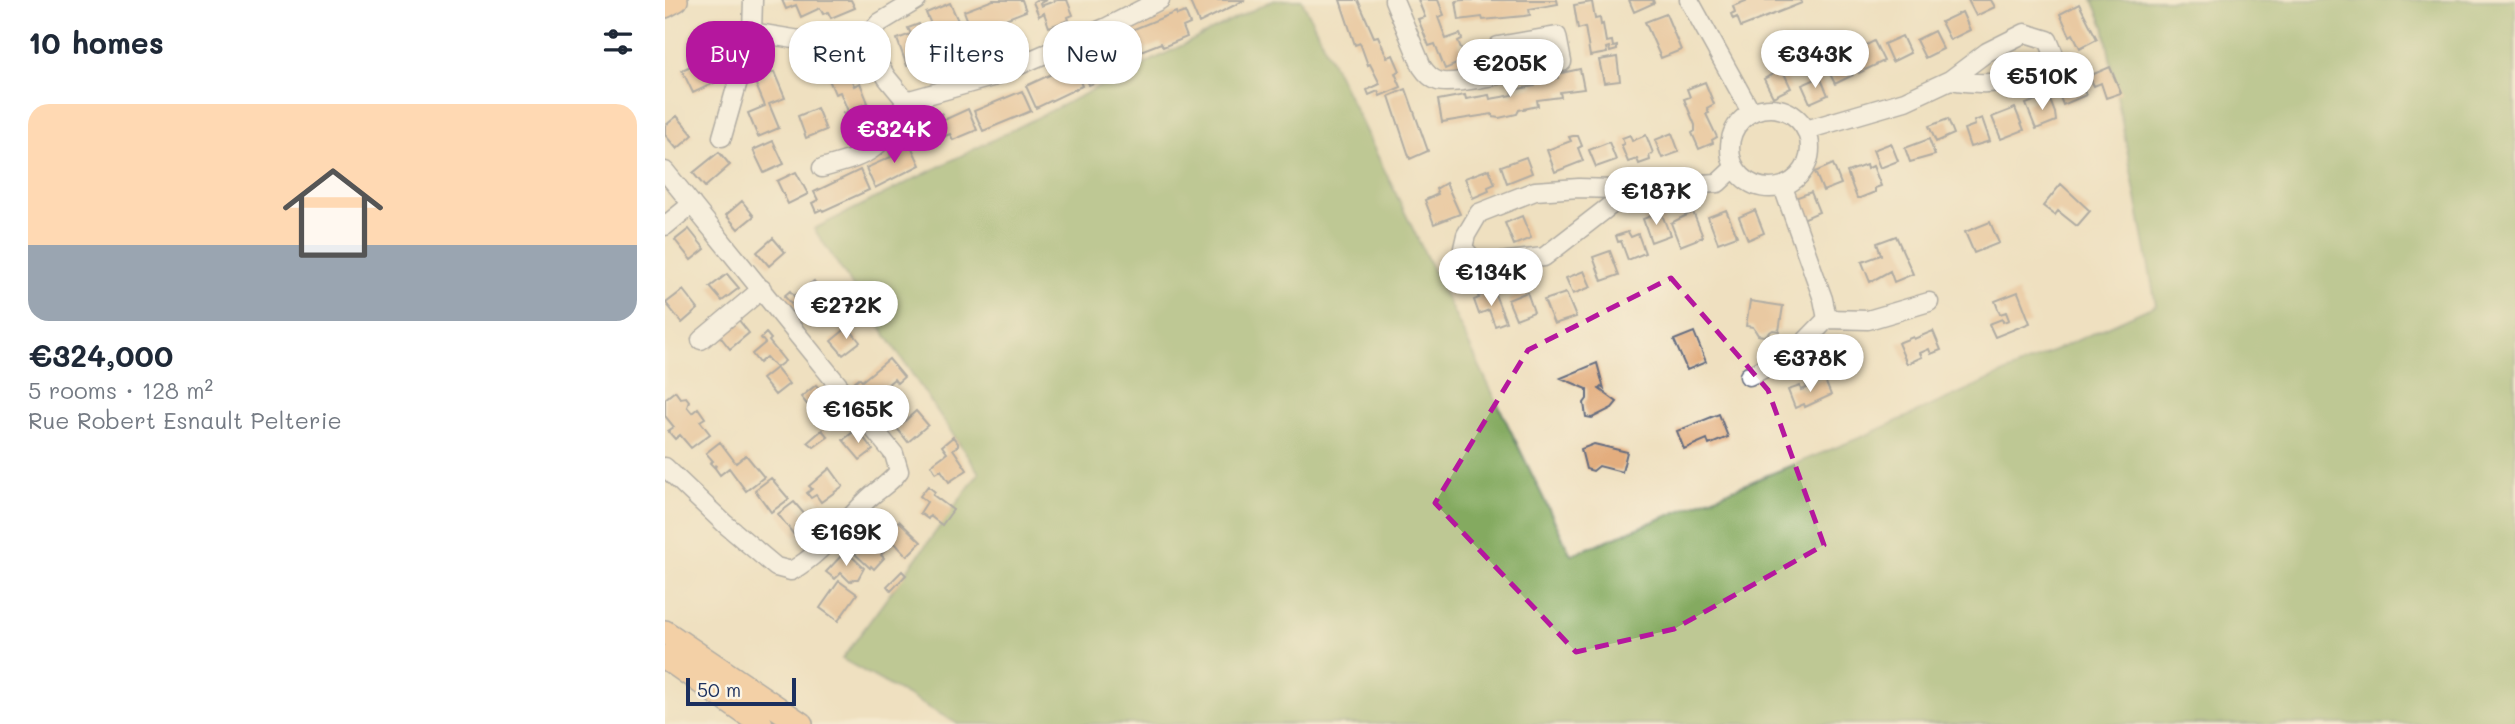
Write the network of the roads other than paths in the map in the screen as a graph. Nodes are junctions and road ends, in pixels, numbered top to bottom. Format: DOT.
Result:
graph roads {
  1 [pos="676,0"];
  2 [pos="753,0"];
  3 [pos="916,0"];
  4 [pos="1160,0"];
  5 [pos="1394,0"];
  6 [pos="1696,2"];
  7 [pos="665,6"];
  8 [pos="752,21"];
  9 [pos="882,21"];
  10 [pos="1480,77"];
  11 [pos="1950,80"];
  12 [pos="891,83"];
  13 [pos="737,84"];
  14 [pos="906,101"];
  15 [pos="1751,112"];
  16 [pos="1806,130"];
  17 [pos="722,137"];
  18 [pos="822,168"];
  19 [pos="1734,168"];
  20 [pos="665,171"];
  21 [pos="1783,187"];
  22 [pos="1633,188"];
  23 [pos="691,204"];
  24 [pos="665,226"];
  25 [pos="762,289"];
  26 [pos="1929,302"];
  27 [pos="1827,319"];
  28 [pos="701,341"];
  29 [pos="1749,376"];
  30 [pos="665,467"];
  31 [pos="665,632"];
  32 [pos="665,657"];
  33 [pos="761,724"];
  34 [pos="801,724"];
  1 -- 7 [label="main road"];
  2 -- 8 [label="street"];
  3 -- 9 [label="street"];
  4 -- 14 [label="street"];
  5 -- 10 [label="street"];
  6 -- 15 [label="street"];
  11 -- 11 [label="street"];
  11 -- 16 [label="street"];
  12 -- 14 [label="street"];
  13 -- 17 [label="street"];
  14 -- 18 [label="street"];
  15 -- 16 [label="street"];
  15 -- 19 [label="street"];
  16 -- 21 [label="street"];
  19 -- 21 [label="street"];
  19 -- 22 [label="street"];
  20 -- 23 [label="street"];
  21 -- 27 [label="street"];
  22 -- 22 [label="street"];
  23 -- 24 [label="street"];
  23 -- 25 [label="street"];
  25 -- 28 [label="street"];
  25 -- 30 [label="street"];
  26 -- 27 [label="street"];
  27 -- 29 [label="street"];
  31 -- 34 [label="main road"];
  32 -- 33 [label="main road"];
}
